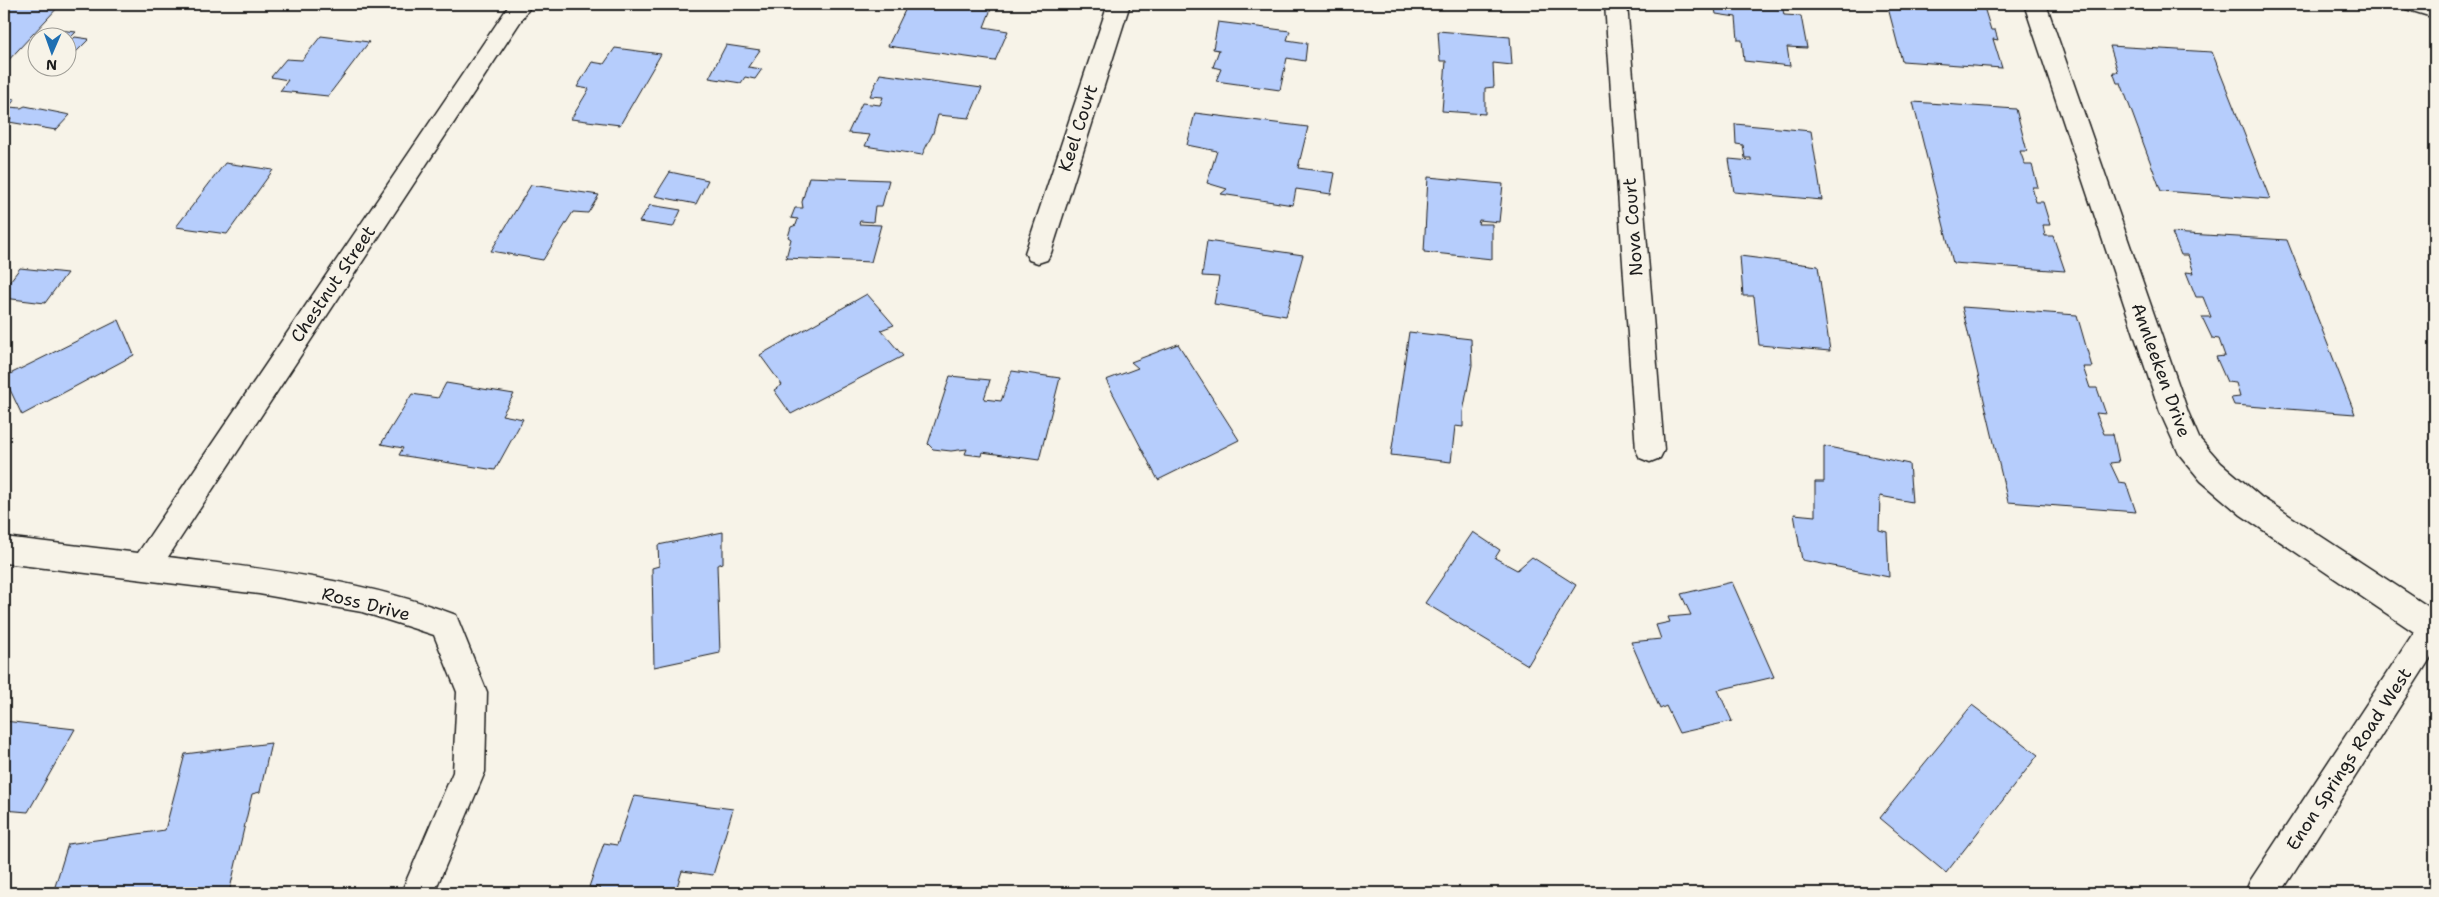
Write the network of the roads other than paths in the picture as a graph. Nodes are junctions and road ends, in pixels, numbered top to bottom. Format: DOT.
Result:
graph roads {
  1 [pos="521,4"];
  2 [pos="1119,4"];
  3 [pos="1616,4"];
  4 [pos="2035,4"];
  5 [pos="2414,4"];
  6 [pos="2435,11"];
  7 [pos="1038,253"];
  8 [pos="1650,450"];
  9 [pos="4,550"];
  10 [pos="146,566"];
  11 [pos="2434,626"];
  12 [pos="417,893"];
  13 [pos="2262,893"];
  1 -- 10 [label="street, Chestnut Street"];
  2 -- 7 [label="street, Keel Court"];
  3 -- 8 [label="street, Nova Court"];
  4 -- 11 [label="street, Annleeken Drive"];
  5 -- 6 [label="street"];
  9 -- 10 [label="street, Ross Drive"];
  10 -- 12 [label="street, Ross Drive"];
  11 -- 13 [label="street, Enon Springs Road West"];
}
